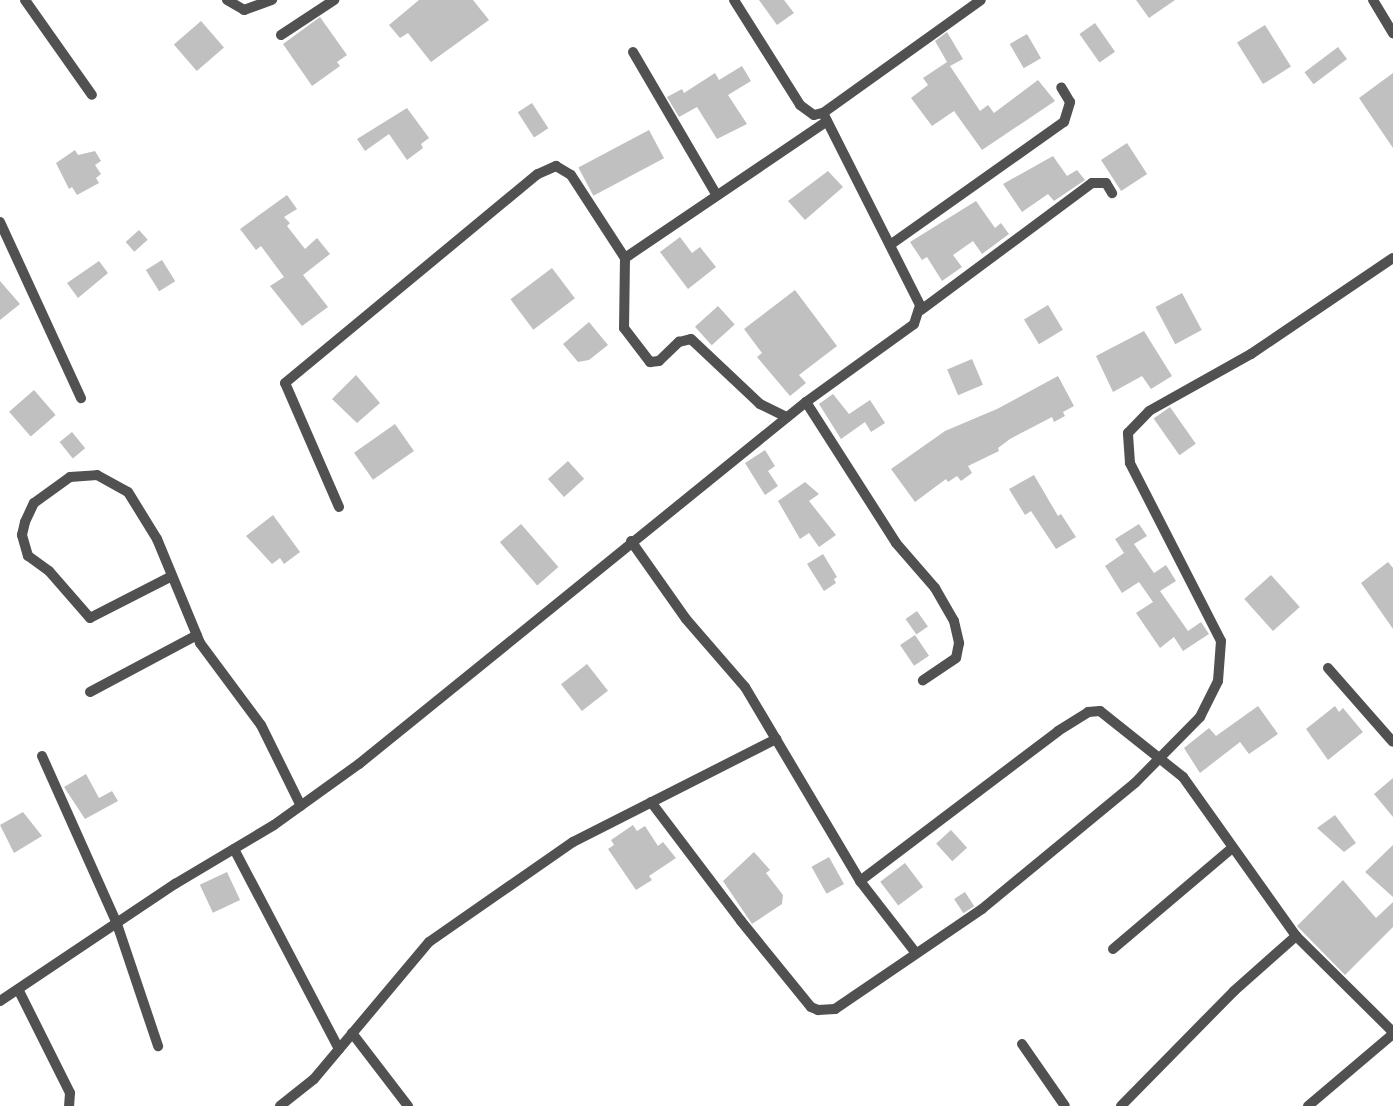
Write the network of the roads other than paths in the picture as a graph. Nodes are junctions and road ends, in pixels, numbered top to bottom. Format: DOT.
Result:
graph roads {
  1 [pos="25,0"];
  2 [pos="226,0"];
  3 [pos="272,0"];
  4 [pos="334,0"];
  5 [pos="734,0"];
  6 [pos="981,0"];
  7 [pos="1373,0"];
  8 [pos="1393,33"];
  9 [pos="282,36"];
  10 [pos="633,52"];
  11 [pos="1060,87"];
  12 [pos="92,95"];
  13 [pos="825,117"];
  14 [pos="1112,193"];
  15 [pos="716,194"];
  16 [pos="0,222"];
  17 [pos="890,245"];
  18 [pos="625,258"];
  19 [pos="1393,258"];
  20 [pos="921,310"];
  21 [pos="81,398"];
  22 [pos="806,402"];
  23 [pos="787,417"];
  24 [pos="339,507"];
  25 [pos="632,541"];
  26 [pos="172,576"];
  27 [pos="197,635"];
  28 [pos="1328,668"];
  29 [pos="923,680"];
  30 [pos="90,692"];
  31 [pos="776,739"];
  32 [pos="1393,742"];
  33 [pos="42,756"];
  34 [pos="1159,758"];
  35 [pos="652,802"];
  36 [pos="301,806"];
  37 [pos="1232,848"];
  38 [pos="234,849"];
  39 [pos="860,881"];
  40 [pos="117,924"];
  41 [pos="1296,936"];
  42 [pos="1113,949"];
  43 [pos="915,952"];
  44 [pos="19,991"];
  45 [pos="0,1001"];
  46 [pos="352,1033"];
  47 [pos="1393,1033"];
  48 [pos="1022,1044"];
  49 [pos="158,1046"];
  50 [pos="339,1048"];
  51 [pos="69,1106"];
  52 [pos="280,1106"];
  53 [pos="408,1106"];
  54 [pos="1066,1106"];
  55 [pos="1121,1106"];
  56 [pos="1308,1106"];
  1 -- 12 [label="street"];
  2 -- 3 [label="street"];
  4 -- 9 [label="street"];
  5 -- 13 [label="street"];
  6 -- 13 [label="street"];
  7 -- 8 [label="street"];
  10 -- 15 [label="street"];
  11 -- 17 [label="street"];
  13 -- 15 [label="street"];
  13 -- 17 [label="street"];
  14 -- 20 [label="street"];
  15 -- 18 [label="street"];
  16 -- 21 [label="street"];
  17 -- 20 [label="street"];
  18 -- 23 [label="street"];
  18 -- 24 [label="street"];
  19 -- 34 [label="street"];
  20 -- 22 [label="street"];
  22 -- 23 [label="street"];
  22 -- 29 [label="street"];
  23 -- 25 [label="street"];
  25 -- 31 [label="street"];
  25 -- 36 [label="street"];
  26 -- 26 [label="street"];
  26 -- 27 [label="street"];
  27 -- 30 [label="street"];
  27 -- 36 [label="street"];
  28 -- 32 [label="street"];
  31 -- 35 [label="street"];
  31 -- 39 [label="street"];
  33 -- 40 [label="street"];
  34 -- 37 [label="street"];
  34 -- 39 [label="street"];
  34 -- 43 [label="street"];
  35 -- 43 [label="street"];
  35 -- 46 [label="street"];
  36 -- 38 [label="street"];
  37 -- 41 [label="street"];
  37 -- 42 [label="street"];
  38 -- 40 [label="street"];
  38 -- 50 [label="street"];
  39 -- 43 [label="street"];
  40 -- 44 [label="street"];
  40 -- 49 [label="street"];
  41 -- 47 [label="street"];
  41 -- 55 [label="street"];
  44 -- 45 [label="street"];
  44 -- 51 [label="street"];
  46 -- 50 [label="street"];
  46 -- 53 [label="street"];
  47 -- 56 [label="street"];
  48 -- 54 [label="street"];
  50 -- 52 [label="street"];
}
